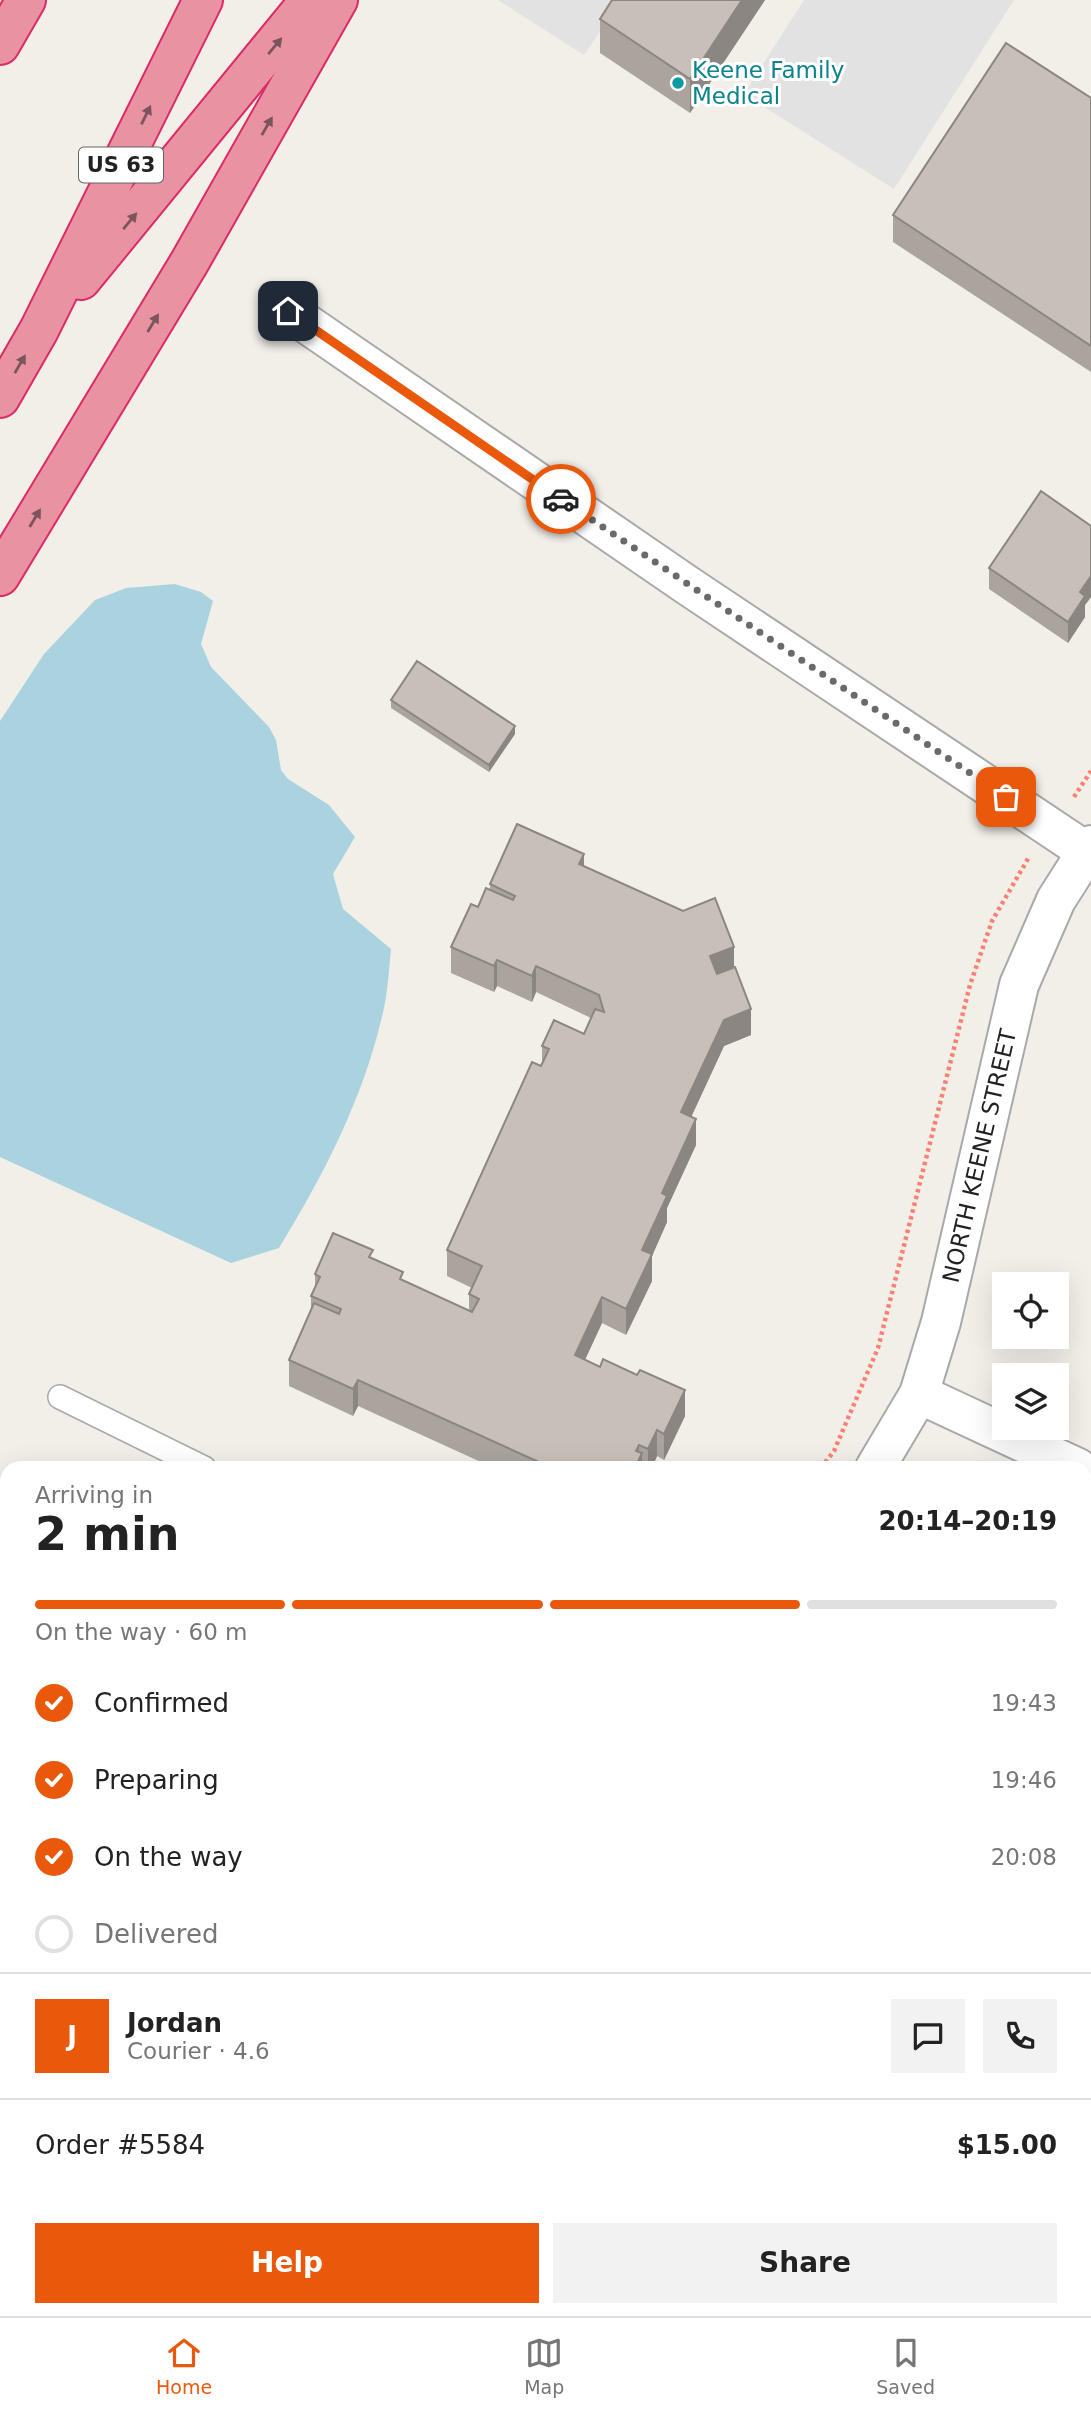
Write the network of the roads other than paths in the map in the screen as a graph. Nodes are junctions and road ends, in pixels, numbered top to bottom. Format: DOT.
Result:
graph roads {
  1 [pos="26,0"];
  2 [pos="203,0"];
  3 [pos="310,0"];
  4 [pos="338,0"];
  5 [pos="0,45"];
  6 [pos="288,311"];
  7 [pos="39,330"];
  8 [pos="0,398"];
  9 [pos="0,576"];
  10 [pos="1089,848"];
  11 [pos="919,1394"];
  12 [pos="60,1397"];
  13 [pos="172,1461"];
  14 [pos="878,1461"];
  15 [pos="1063,1461"];
  1 -- 5 [label="highway"];
  7 -- 2 [label="highway, US 63, one-way"];
  7 -- 3 [label="highway, one-way"];
  9 -- 4 [label="highway, one-way"];
  6 -- 10 [label="street"];
  8 -- 7 [label="highway, US 63, one-way"];
  10 -- 11 [label="street, NORTH KEENE STREET"];
  11 -- 14 [label="street, NORTH KEENE STREET"];
  11 -- 15 [label="street"];
  12 -- 13 [label="lane"];
}
